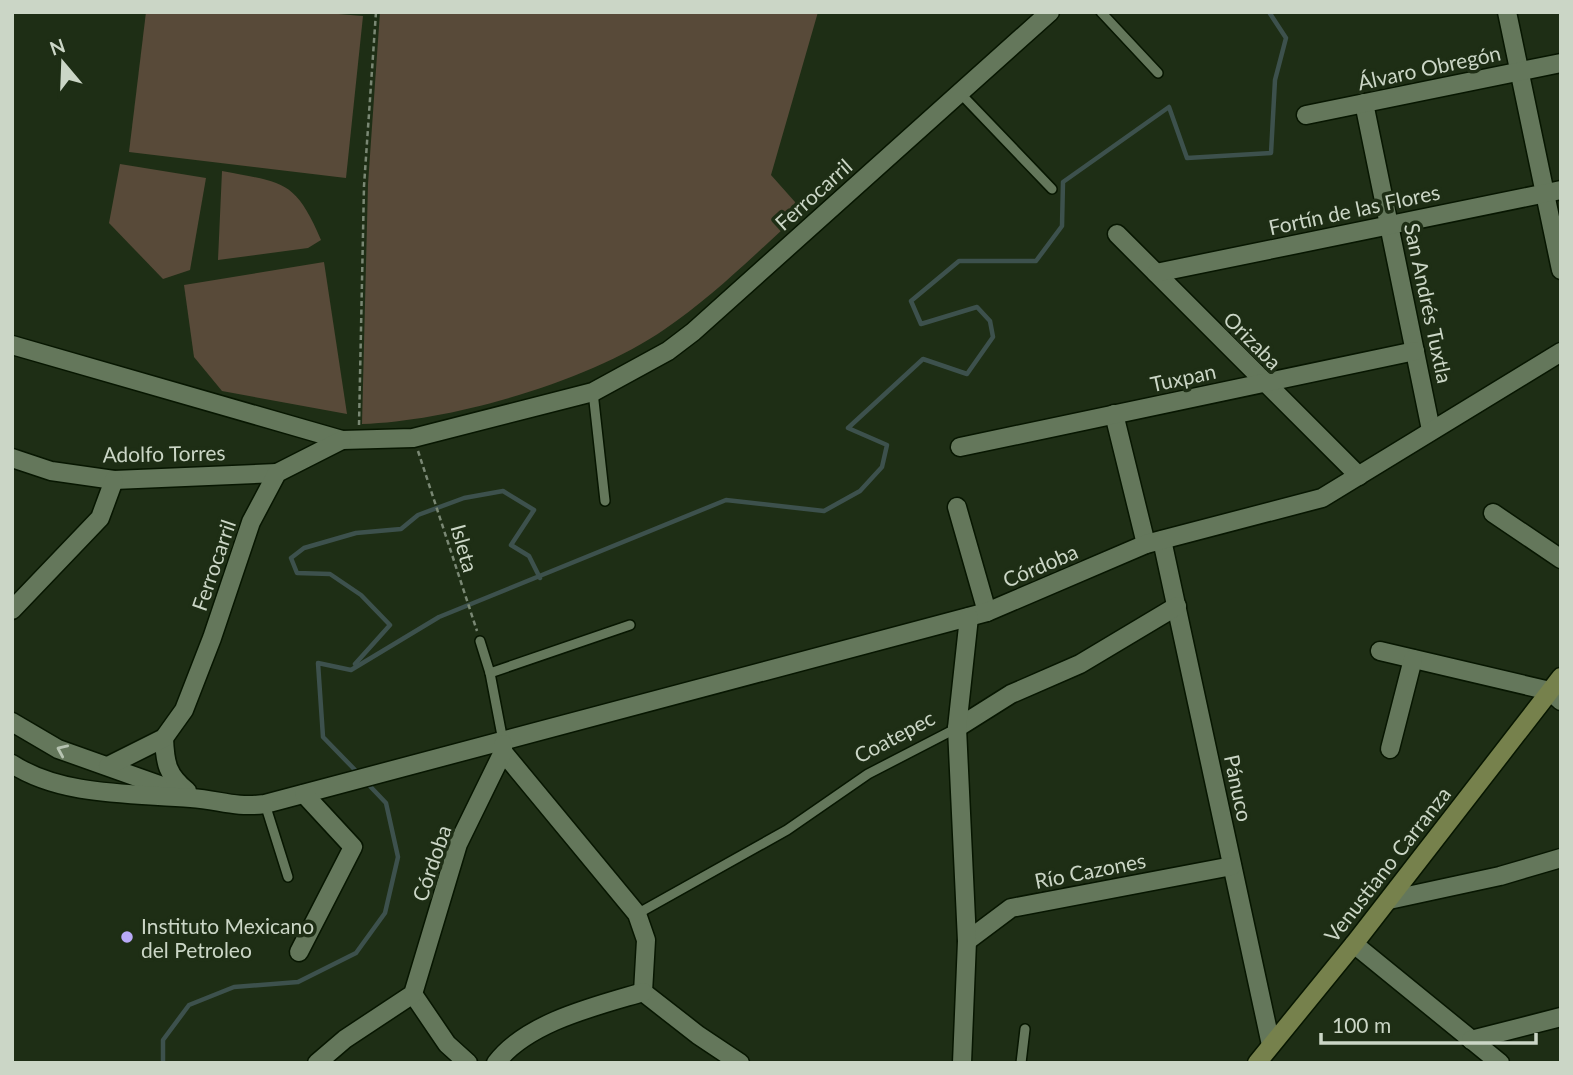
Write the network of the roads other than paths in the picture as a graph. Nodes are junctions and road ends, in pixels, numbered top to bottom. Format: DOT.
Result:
graph roads {
  1 [pos="1050,12"];
  2 [pos="1101,12"];
  3 [pos="1507,12"];
  4 [pos="1561,63"];
  5 [pos="1517,72"];
  6 [pos="1158,73"];
  7 [pos="960,93"];
  8 [pos="1364,103"];
  9 [pos="1306,115"];
  10 [pos="1052,189"];
  11 [pos="1552,192"];
  12 [pos="1389,225"];
  13 [pos="1117,234"];
  14 [pos="1561,270"];
  15 [pos="1156,273"];
  16 [pos="12,345"];
  17 [pos="1415,351"];
  18 [pos="1561,352"];
  19 [pos="1263,383"];
  20 [pos="593,392"];
  21 [pos="1114,414"];
  22 [pos="1431,430"];
  23 [pos="350,440"];
  24 [pos="960,447"];
  25 [pos="12,458"];
  26 [pos="277,473"];
  27 [pos="1359,476"];
  28 [pos="114,480"];
  29 [pos="605,500"];
  30 [pos="957,507"];
  31 [pos="1493,513"];
  32 [pos="1154,542"];
  33 [pos="1561,559"];
  34 [pos="1177,606"];
  35 [pos="12,610"];
  36 [pos="978,614"];
  37 [pos="630,625"];
  38 [pos="480,641"];
  39 [pos="1380,651"];
  40 [pos="1413,659"];
  41 [pos="490,673"];
  42 [pos="1557,690"];
  43 [pos="12,722"];
  44 [pos="957,728"];
  45 [pos="164,738"];
  46 [pos="503,747"];
  47 [pos="1390,749"];
  48 [pos="12,764"];
  49 [pos="108,766"];
  50 [pos="304,794"];
  51 [pos="195,798"];
  52 [pos="265,804"];
  53 [pos="1561,858"];
  54 [pos="1232,866"];
  55 [pos="288,877"];
  56 [pos="1389,900"];
  57 [pos="636,914"];
  58 [pos="967,941"];
  59 [pos="1354,944"];
  60 [pos="299,952"];
  61 [pos="643,992"];
  62 [pos="413,994"];
  63 [pos="1561,1017"];
  64 [pos="1024,1029"];
  65 [pos="1471,1040"];
  66 [pos="1271,1045"];
  67 [pos="317,1063"];
  68 [pos="468,1063"];
  69 [pos="496,1063"];
  70 [pos="740,1063"];
  71 [pos="962,1063"];
  72 [pos="1021,1063"];
  73 [pos="1257,1063"];
  74 [pos="1500,1063"];
  1 -- 7 [label="street, Ferrocarril"];
  2 -- 6 [label="lane"];
  3 -- 5 [label="street"];
  4 -- 5 [label="street, Álvaro Obregón"];
  5 -- 8 [label="street, Álvaro Obregón"];
  5 -- 11 [label="street"];
  7 -- 10 [label="lane"];
  7 -- 20 [label="street, Ferrocarril"];
  8 -- 9 [label="street, Álvaro Obregón"];
  8 -- 12 [label="street, San Andrés Tuxtla"];
  11 -- 12 [label="street, Fortín de las Flores"];
  11 -- 14 [label="street"];
  12 -- 15 [label="street, Fortín de las Flores"];
  12 -- 17 [label="street, San Andrés Tuxtla"];
  13 -- 15 [label="street, Orizaba"];
  15 -- 19 [label="street, Orizaba"];
  16 -- 23 [label="street, Ferrocarril"];
  17 -- 19 [label="street, Tuxpan"];
  17 -- 22 [label="street, San Andrés Tuxtla"];
  18 -- 22 [label="street, Córdoba"];
  19 -- 21 [label="street, Tuxpan"];
  19 -- 27 [label="street, Orizaba"];
  20 -- 23 [label="street, Ferrocarril"];
  20 -- 29 [label="lane"];
  21 -- 24 [label="street, Tuxpan"];
  21 -- 32 [label="street, Pánuco"];
  22 -- 27 [label="street, Córdoba"];
  23 -- 26 [label="street, Ferrocarril"];
  25 -- 28 [label="street, Adolfo Torres"];
  26 -- 28 [label="street, Adolfo Torres"];
  26 -- 45 [label="street, Ferrocarril"];
  27 -- 32 [label="street, Córdoba"];
  28 -- 35 [label="street"];
  30 -- 36 [label="street"];
  31 -- 33 [label="street"];
  32 -- 34 [label="street, Pánuco"];
  32 -- 36 [label="street, Córdoba"];
  34 -- 44 [label="street, Coatepec"];
  34 -- 54 [label="street, Pánuco"];
  36 -- 44 [label="street"];
  36 -- 46 [label="street, Córdoba"];
  37 -- 41 [label="lane"];
  38 -- 41 [label="lane"];
  39 -- 40 [label="street, Venustiano Carranza"];
  40 -- 42 [label="street, Venustiano Carranza"];
  40 -- 47 [label="street"];
  41 -- 46 [label="lane"];
  42 -- 56 [label="main road, Venustiano Carranza"];
  49 -- 43 [label="street, one-way"];
  44 -- 57 [label="lane, Coatepec"];
  44 -- 58 [label="street"];
  45 -- 49 [label="street, Ferrocarril"];
  45 -- 51 [label="street"];
  46 -- 50 [label="street, Córdoba"];
  46 -- 57 [label="street"];
  46 -- 62 [label="street, Córdoba"];
  48 -- 51 [label="street"];
  49 -- 51 [label="street"];
  50 -- 52 [label="street"];
  50 -- 60 [label="street"];
  51 -- 52 [label="street"];
  52 -- 55 [label="lane"];
  53 -- 56 [label="street"];
  54 -- 58 [label="street, Río Cazones"];
  54 -- 66 [label="street, Pánuco"];
  56 -- 59 [label="main road, Venustiano Carranza"];
  57 -- 61 [label="street"];
  58 -- 71 [label="street"];
  59 -- 65 [label="street"];
  59 -- 66 [label="main road, Venustiano Carranza"];
  61 -- 69 [label="street"];
  61 -- 70 [label="street"];
  62 -- 67 [label="street"];
  62 -- 68 [label="street"];
  63 -- 65 [label="street"];
  64 -- 72 [label="lane"];
  65 -- 74 [label="street"];
  66 -- 73 [label="main road, Venustiano Carranza"];
}
